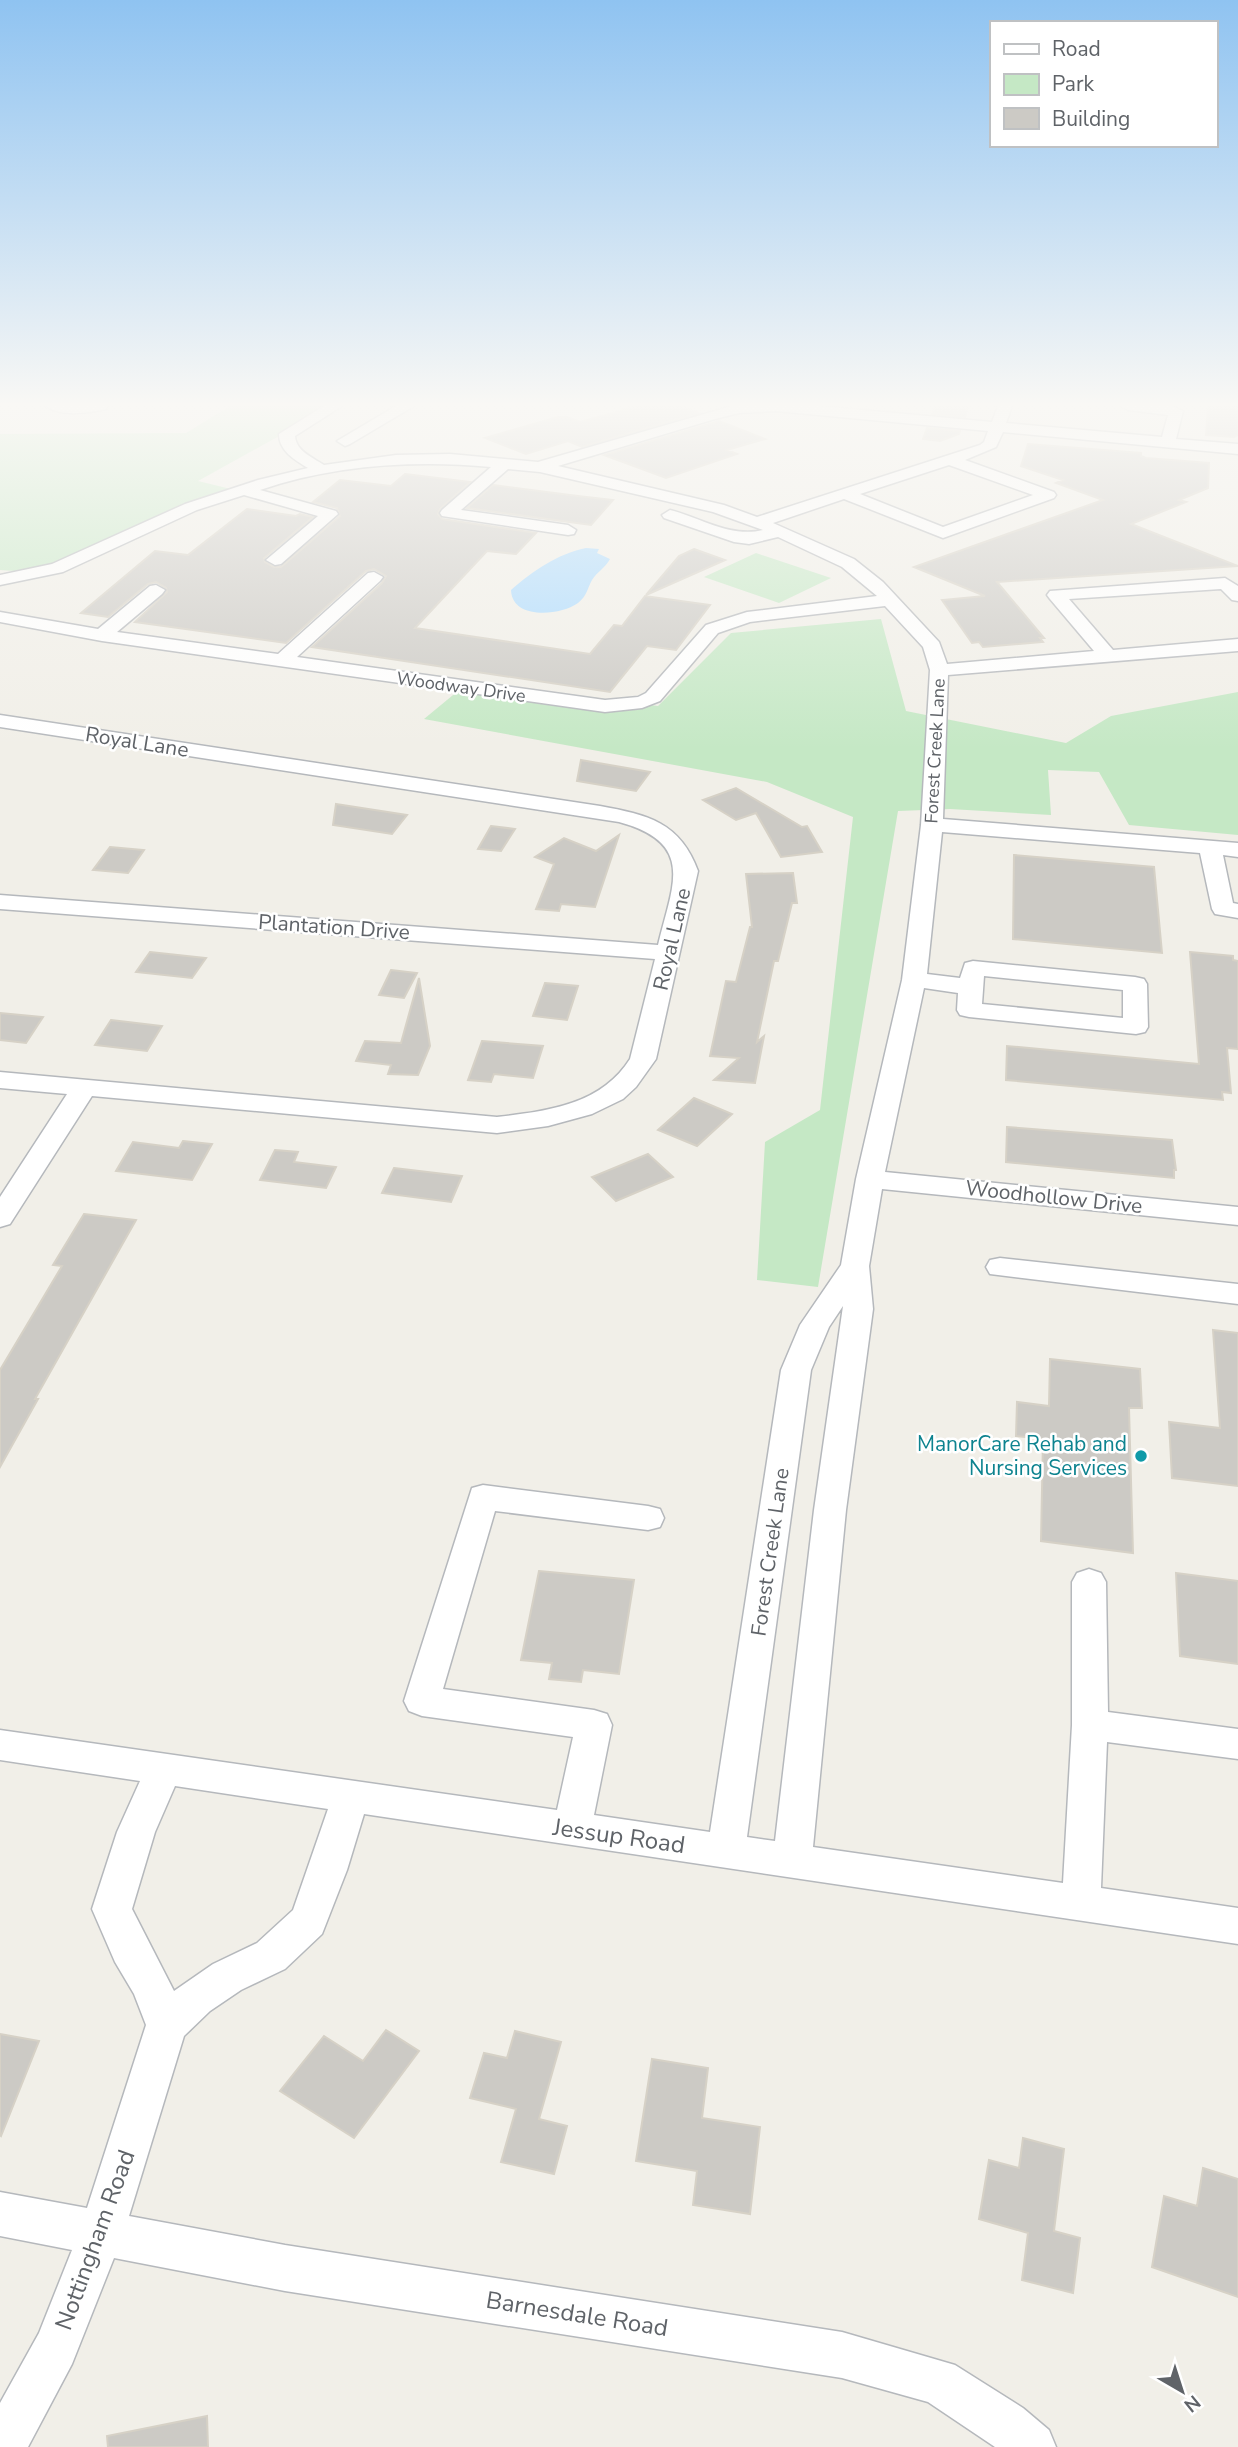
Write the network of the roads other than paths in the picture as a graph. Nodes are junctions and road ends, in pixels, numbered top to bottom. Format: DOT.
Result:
graph roads {
  1 [pos="162,520"];
  2 [pos="323,520"];
  3 [pos="499,520"];
  4 [pos="686,520"];
  5 [pos="752,520"];
  6 [pos="764,520"];
  7 [pos="911,520"];
  8 [pos="978,520"];
  9 [pos="758,522"];
  10 [pos="568,530"];
  11 [pos="780,531"];
  12 [pos="275,560"];
  13 [pos="374,577"];
  14 [pos="0,580"];
  15 [pos="156,590"];
  16 [pos="1238,596"];
  17 [pos="890,600"];
  18 [pos="0,617"];
  19 [pos="102,635"];
  20 [pos="1238,645"];
  21 [pos="1107,655"];
  22 [pos="281,661"];
  23 [pos="939,670"];
  24 [pos="0,721"];
  25 [pos="932,825"];
  26 [pos="1210,848"];
  27 [pos="1238,850"];
  28 [pos="0,902"];
  29 [pos="1238,911"];
  30 [pos="667,953"];
  31 [pos="914,980"];
  32 [pos="971,987"];
  33 [pos="0,1080"];
  34 [pos="84,1088"];
  35 [pos="870,1179"];
  36 [pos="1238,1216"];
  37 [pos="0,1218"];
  38 [pos="855,1266"];
  39 [pos="1000,1267"];
  40 [pos="1238,1294"];
  41 [pos="648,1518"];
  42 [pos="1089,1582"];
  43 [pos="1090,1725"];
  44 [pos="1238,1744"];
  45 [pos="0,1745"];
  46 [pos="163,1770"];
  47 [pos="350,1798"];
  48 [pos="572,1829"];
  49 [pos="726,1852"];
  50 [pos="792,1861"];
  51 [pos="1081,1902"];
  52 [pos="1238,1926"];
  53 [pos="167,2025"];
  54 [pos="0,2214"];
  55 [pos="101,2234"];
  56 [pos="2,2447"];
  57 [pos="1032,2447"];
  1 -- 14 [label="street, Forest Creek Lane"];
  2 -- 12 [label="street"];
  3 -- 10 [label="street"];
  4 -- 11 [label="street"];
  5 -- 9 [label="street, Forest Creek Lane"];
  6 -- 9 [label="street"];
  7 -- 8 [label="street"];
  9 -- 11 [label="street, Forest Creek Lane"];
  11 -- 17 [label="street, Forest Creek Lane"];
  13 -- 22 [label="street"];
  15 -- 19 [label="street"];
  16 -- 21 [label="street"];
  17 -- 22 [label="street, Woodway Drive"];
  17 -- 23 [label="street, Forest Creek Lane"];
  18 -- 19 [label="street, Woodway Drive"];
  19 -- 22 [label="street, Woodway Drive"];
  20 -- 21 [label="street"];
  21 -- 23 [label="street"];
  23 -- 25 [label="street, Forest Creek Lane"];
  24 -- 30 [label="street, Royal Lane"];
  25 -- 26 [label="street"];
  25 -- 31 [label="street, Forest Creek Lane"];
  26 -- 27 [label="street"];
  26 -- 29 [label="street"];
  28 -- 30 [label="street, Plantation Drive"];
  30 -- 34 [label="street, Royal Lane"];
  31 -- 32 [label="street"];
  31 -- 35 [label="street, Forest Creek Lane"];
  32 -- 32 [label="street"];
  33 -- 34 [label="street, Royal Lane"];
  34 -- 37 [label="street"];
  35 -- 36 [label="street, Woodhollow Drive"];
  35 -- 38 [label="street, Forest Creek Lane"];
  38 -- 49 [label="street, Forest Creek Lane"];
  38 -- 50 [label="street, Forest Creek Lane"];
  39 -- 40 [label="street"];
  41 -- 48 [label="street"];
  42 -- 43 [label="street"];
  43 -- 44 [label="street"];
  43 -- 51 [label="street"];
  45 -- 46 [label="street, Jessup Road"];
  46 -- 47 [label="street, Jessup Road"];
  46 -- 53 [label="street"];
  47 -- 48 [label="street, Jessup Road"];
  47 -- 53 [label="street, Nottingham Road"];
  48 -- 49 [label="street, Jessup Road"];
  49 -- 50 [label="street, Jessup Road"];
  50 -- 51 [label="street, Jessup Road"];
  51 -- 52 [label="street, Jessup Road"];
  53 -- 55 [label="street, Nottingham Road"];
  54 -- 55 [label="street, Barnesdale Road"];
  55 -- 56 [label="street, Nottingham Road"];
  55 -- 57 [label="street, Barnesdale Road"];
}
